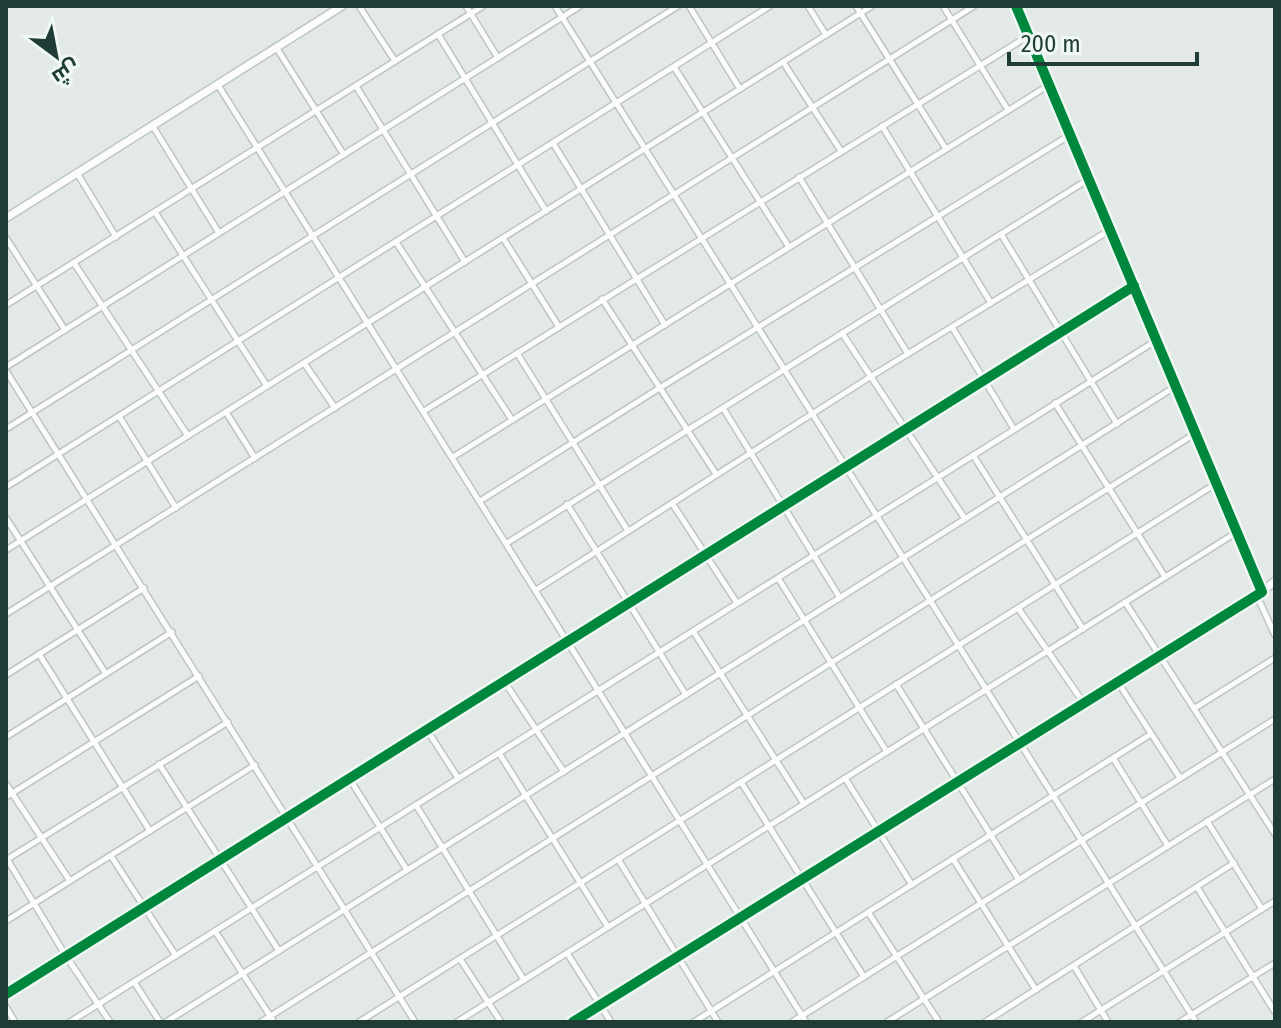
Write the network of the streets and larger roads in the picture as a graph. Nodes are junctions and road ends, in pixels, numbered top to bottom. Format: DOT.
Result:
graph roads {
  1 [pos="342,6"];
  2 [pos="359,6"];
  3 [pos="466,6"];
  4 [pos="483,6"];
  5 [pos="555,6"];
  6 [pos="580,6"];
  7 [pos="678,6"];
  8 [pos="689,6"];
  9 [pos="770,6"];
  10 [pos="808,6"];
  11 [pos="856,6"];
  12 [pos="872,6"];
  13 [pos="943,6"];
  14 [pos="974,6"];
  15 [pos="1016,6"];
  16 [pos="861,13"];
  17 [pos="470,14"];
  18 [pos="562,18"];
  19 [pos="952,20"];
  20 [pos="438,34"];
  21 [pos="826,35"];
  22 [pos="1028,35"];
  23 [pos="712,43"];
  24 [pos="276,47"];
  25 [pos="498,58"];
  26 [pos="889,59"];
  27 [pos="395,61"];
  28 [pos="590,61"];
  29 [pos="783,62"];
  30 [pos="980,65"];
  31 [pos="674,67"];
  32 [pos="464,79"];
  33 [pos="218,85"];
  34 [pos="1049,85"];
  35 [pos="355,86"];
  36 [pos="740,89"];
  37 [pos="617,103"];
  38 [pos="917,104"];
  39 [pos="813,107"];
  40 [pos="316,111"];
  41 [pos="1008,111"];
  42 [pos="702,113"];
  43 [pos="492,123"];
  44 [pos="152,125"];
  45 [pos="882,126"];
  46 [pos="382,130"];
  47 [pos="1070,135"];
  48 [pos="553,143"];
  49 [pos="256,148"];
  50 [pos="645,149"];
  51 [pos="946,149"];
  52 [pos="841,151"];
  53 [pos="344,155"];
  54 [pos="732,158"];
  55 [pos="518,165"];
  56 [pos="909,172"];
  57 [pos="77,173"];
  58 [pos="410,175"];
  59 [pos="799,177"];
  60 [pos="1089,179"];
  61 [pos="192,188"];
  62 [pos="581,189"];
  63 [pos="285,192"];
  64 [pos="673,195"];
  65 [pos="760,202"];
  66 [pos="546,211"];
  67 [pos="155,212"];
  68 [pos="435,217"];
  69 [pos="937,217"];
  70 [pos="6,218"];
  71 [pos="826,224"];
  72 [pos="1110,230"];
  73 [pos="219,233"];
  74 [pos="1001,234"];
  75 [pos="314,235"];
  76 [pos="610,235"];
  77 [pos="116,237"];
  78 [pos="6,238"];
  79 [pos="503,238"];
  80 [pos="701,240"];
  81 [pos="396,242"];
  82 [pos="789,247"];
  83 [pos="183,256"];
  84 [pos="963,258"];
  85 [pos="465,262"];
  86 [pos="74,263"];
  87 [pos="854,268"];
  88 [pos="340,277"];
  89 [pos="636,279"];
  90 [pos="1029,280"];
  91 [pos="532,284"];
  92 [pos="729,284"];
  93 [pos="37,286"];
  94 [pos="1134,286"];
  95 [pos="426,287"];
  96 [pos="602,299"];
  97 [pos="211,300"];
  98 [pos="991,303"];
  99 [pos="6,305"];
  100 [pos="103,306"];
  101 [pos="881,309"];
  102 [pos="369,322"];
  103 [pos="665,325"];
  104 [pos="559,327"];
  105 [pos="952,327"];
  106 [pos="757,328"];
  107 [pos="65,330"];
  108 [pos="1061,331"];
  109 [pos="455,332"];
  110 [pos="842,333"];
  111 [pos="1157,340"];
  112 [pos="238,341"];
  113 [pos="634,346"];
  114 [pos="131,350"];
  115 [pos="517,353"];
  116 [pos="908,354"];
  117 [pos="304,363"];
  118 [pos="397,368"];
  119 [pos="6,369"];
  120 [pos="784,371"];
  121 [pos="482,374"];
  122 [pos="870,377"];
  123 [pos="984,379"];
  124 [pos="1091,381"];
  125 [pos="267,386"];
  126 [pos="1176,386"];
  127 [pos="658,389"];
  128 [pos="158,391"];
  129 [pos="546,399"];
  130 [pos="1055,403"];
  131 [pos="335,408"];
  132 [pos="723,408"];
  133 [pos="424,411"];
  134 [pos="33,412"];
  135 [pos="226,412"];
  136 [pos="811,415"];
  137 [pos="119,416"];
  138 [pos="512,420"];
  139 [pos="1117,424"];
  140 [pos="6,429"];
  141 [pos="1014,429"];
  142 [pos="904,430"];
  143 [pos="686,432"];
  144 [pos="1196,433"];
  145 [pos="188,436"];
  146 [pos="573,443"];
  147 [pos="1082,445"];
  148 [pos="60,453"];
  149 [pos="751,453"];
  150 [pos="973,455"];
  151 [pos="453,457"];
  152 [pos="255,458"];
  153 [pos="147,461"];
  154 [pos="846,466"];
  155 [pos="716,474"];
  156 [pos="937,478"];
  157 [pos="1217,483"];
  158 [pos="599,485"];
  159 [pos="6,487"];
  160 [pos="1109,488"];
  161 [pos="1000,497"];
  162 [pos="88,499"];
  163 [pos="480,501"];
  164 [pos="672,503"];
  165 [pos="567,504"];
  166 [pos="782,506"];
  167 [pos="176,508"];
  168 [pos="876,516"];
  169 [pos="6,518"];
  170 [pos="965,519"];
  171 [pos="628,531"];
  172 [pos="1237,532"];
  173 [pos="1137,533"];
  174 [pos="1027,540"];
  175 [pos="21,541"];
  176 [pos="507,543"];
  177 [pos="117,545"];
  178 [pos="6,550"];
  179 [pos="595,552"];
  180 [pos="705,555"];
  181 [pos="812,556"];
  182 [pos="903,558"];
  183 [pos="1165,577"];
  184 [pos="778,578"];
  185 [pos="1275,581"];
  186 [pos="1055,584"];
  187 [pos="50,587"];
  188 [pos="144,588"];
  189 [pos="536,590"];
  190 [pos="1260,594"];
  191 [pos="840,598"];
  192 [pos="930,601"];
  193 [pos="1125,602"];
  194 [pos="628,603"];
  195 [pos="737,603"];
  196 [pos="1018,608"];
  197 [pos="6,614"];
  198 [pos="805,620"];
  199 [pos="1083,629"];
  200 [pos="78,630"];
  201 [pos="693,631"];
  202 [pos="172,632"];
  203 [pos="1275,635"];
  204 [pos="567,641"];
  205 [pos="958,646"];
  206 [pos="1048,651"];
  207 [pos="659,652"];
  208 [pos="39,654"];
  209 [pos="1159,654"];
  210 [pos="1275,658"];
  211 [pos="832,662"];
  212 [pos="721,673"];
  213 [pos="106,674"];
  214 [pos="6,675"];
  215 [pos="199,676"];
  216 [pos="504,681"];
  217 [pos="1117,681"];
  218 [pos="896,684"];
  219 [pos="985,690"];
  220 [pos="597,691"];
  221 [pos="686,695"];
  222 [pos="67,698"];
  223 [pos="1083,702"];
  224 [pos="860,707"];
  225 [pos="1195,708"];
  226 [pos="747,715"];
  227 [pos="1275,719"];
  228 [pos="228,722"];
  229 [pos="924,728"];
  230 [pos="536,729"];
  231 [pos="427,730"];
  232 [pos="625,733"];
  233 [pos="1151,734"];
  234 [pos="6,737"];
  235 [pos="95,742"];
  236 [pos="1019,743"];
  237 [pos="1222,751"];
  238 [pos="887,752"];
  239 [pos="499,753"];
  240 [pos="1113,758"];
  241 [pos="776,760"];
  242 [pos="159,764"];
  243 [pos="255,765"];
  244 [pos="564,772"];
  245 [pos="652,776"];
  246 [pos="349,778"];
  247 [pos="458,778"];
  248 [pos="845,778"];
  249 [pos="1180,778"];
  250 [pos="1275,779"];
  251 [pos="958,780"];
  252 [pos="741,782"];
  253 [pos="6,784"];
  254 [pos="123,787"];
  255 [pos="13,793"];
  256 [pos="1250,794"];
  257 [pos="525,796"];
  258 [pos="1053,796"];
  259 [pos="6,797"];
  260 [pos="1141,803"];
  261 [pos="804,804"];
  262 [pos="416,805"];
  263 [pos="187,808"];
  264 [pos="287,817"];
  265 [pos="680,821"];
  266 [pos="1207,821"];
  267 [pos="769,826"];
  268 [pos="381,827"];
  269 [pos="878,830"];
  270 [pos="150,831"];
  271 [pos="1275,834"];
  272 [pos="991,835"];
  273 [pos="42,837"];
  274 [pos="553,838"];
  275 [pos="1081,840"];
  276 [pos="1168,846"];
  277 [pos="442,848"];
  278 [pos="111,855"];
  279 [pos="7,859"];
  280 [pos="220,859"];
  281 [pos="618,859"];
  282 [pos="953,859"];
  283 [pos="1234,863"];
  284 [pos="707,865"];
  285 [pos="317,867"];
  286 [pos="407,870"];
  287 [pos="802,878"];
  288 [pos="1019,880"];
  289 [pos="70,881"];
  290 [pos="581,883"];
  291 [pos="1108,884"];
  292 [pos="912,885"];
  293 [pos="1197,887"];
  294 [pos="469,891"];
  295 [pos="1275,901"];
  296 [pos="646,903"];
  297 [pos="981,903"];
  298 [pos="34,904"];
  299 [pos="145,906"];
  300 [pos="253,907"];
  301 [pos="1262,909"];
  302 [pos="345,910"];
  303 [pos="868,912"];
  304 [pos="740,917"];
  305 [pos="6,921"];
  306 [pos="1136,926"];
  307 [pos="608,927"];
  308 [pos="215,931"];
  309 [pos="1224,932"];
  310 [pos="836,933"];
  311 [pos="497,936"];
  312 [pos="1008,946"];
  313 [pos="279,951"];
  314 [pos="372,952"];
  315 [pos="567,953"];
  316 [pos="66,956"];
  317 [pos="176,956"];
  318 [pos="678,956"];
  319 [pos="897,956"];
  320 [pos="460,959"];
  321 [pos="1275,963"];
  322 [pos="1074,966"];
  323 [pos="1164,970"];
  324 [pos="774,971"];
  325 [pos="244,973"];
  326 [pos="864,977"];
  327 [pos="1252,977"];
  328 [pos="524,980"];
  329 [pos="134,982"];
  330 [pos="1036,990"];
  331 [pos="6,994"];
  332 [pos="399,997"];
  333 [pos="924,999"];
  334 [pos="488,1002"];
  335 [pos="98,1004"];
  336 [pos="601,1005"];
  337 [pos="6,1007"];
  338 [pos="1101,1010"];
  339 [pos="711,1011"];
  340 [pos="1275,1012"];
  341 [pos="1192,1015"];
  342 [pos="272,1019"];
  343 [pos="804,1019"];
  344 [pos="15,1022"];
  345 [pos="70,1022"];
  346 [pos="110,1022"];
  347 [pos="160,1022"];
  348 [pos="166,1022"];
  349 [pos="261,1022"];
  350 [pos="359,1022"];
  351 [pos="415,1022"];
  352 [pos="457,1022"];
  353 [pos="501,1022"];
  354 [pos="573,1022"];
  355 [pos="611,1022"];
  356 [pos="694,1022"];
  357 [pos="718,1022"];
  358 [pos="792,1022"];
  359 [pos="887,1022"];
  360 [pos="939,1022"];
  361 [pos="985,1022"];
  362 [pos="1082,1022"];
  363 [pos="1108,1022"];
  364 [pos="1180,1022"];
  365 [pos="1196,1022"];
  1 -- 24 [label="street"];
  2 -- 27 [label="street"];
  3 -- 17 [label="street"];
  4 -- 17 [label="street"];
  5 -- 18 [label="street"];
  6 -- 18 [label="street"];
  7 -- 28 [label="street"];
  8 -- 23 [label="street"];
  9 -- 23 [label="street"];
  10 -- 21 [label="street"];
  11 -- 16 [label="street"];
  12 -- 16 [label="street"];
  13 -- 19 [label="street"];
  14 -- 19 [label="street"];
  15 -- 22 [label="street"];
  16 -- 21 [label="street"];
  16 -- 26 [label="street"];
  17 -- 20 [label="street"];
  17 -- 25 [label="street"];
  18 -- 25 [label="street"];
  18 -- 28 [label="street"];
  19 -- 26 [label="street"];
  19 -- 30 [label="street"];
  20 -- 27 [label="street"];
  20 -- 32 [label="street"];
  21 -- 29 [label="street"];
  22 -- 30 [label="street"];
  22 -- 34 [label="street"];
  23 -- 31 [label="street"];
  23 -- 36 [label="street"];
  24 -- 33 [label="street"];
  24 -- 40 [label="street"];
  25 -- 32 [label="street"];
  26 -- 38 [label="street"];
  26 -- 39 [label="street"];
  27 -- 35 [label="street"];
  28 -- 37 [label="street"];
  28 -- 43 [label="street"];
  29 -- 36 [label="street"];
  29 -- 39 [label="street"];
  30 -- 38 [label="street"];
  30 -- 41 [label="street"];
  31 -- 37 [label="street"];
  31 -- 42 [label="street"];
  32 -- 43 [label="street"];
  32 -- 46 [label="street"];
  33 -- 44 [label="street"];
  33 -- 49 [label="street"];
  34 -- 41 [label="street"];
  34 -- 47 [label="street"];
  35 -- 40 [label="street"];
  35 -- 46 [label="street"];
  36 -- 42 [label="street"];
  37 -- 48 [label="street"];
  37 -- 50 [label="street"];
  38 -- 45 [label="street"];
  38 -- 51 [label="street"];
  39 -- 52 [label="street"];
  39 -- 54 [label="street"];
  40 -- 49 [label="street"];
  40 -- 53 [label="street"];
  41 -- 51 [label="street"];
  42 -- 50 [label="street"];
  42 -- 54 [label="street"];
  43 -- 55 [label="street"];
  43 -- 58 [label="street"];
  44 -- 57 [label="street"];
  44 -- 61 [label="street"];
  45 -- 52 [label="street"];
  45 -- 56 [label="street"];
  46 -- 53 [label="street"];
  46 -- 58 [label="street"];
  47 -- 60 [label="street"];
  47 -- 69 [label="street"];
  48 -- 55 [label="street"];
  48 -- 62 [label="street"];
  49 -- 61 [label="street"];
  49 -- 63 [label="street"];
  50 -- 62 [label="street"];
  50 -- 64 [label="street"];
  51 -- 56 [label="street"];
  52 -- 59 [label="street"];
  53 -- 63 [label="street"];
  54 -- 64 [label="street"];
  54 -- 65 [label="street"];
  55 -- 66 [label="street"];
  55 -- 68 [label="street"];
  56 -- 69 [label="street"];
  56 -- 71 [label="street"];
  57 -- 70 [label="street"];
  57 -- 77 [label="street"];
  58 -- 68 [label="street"];
  58 -- 75 [label="street"];
  59 -- 65 [label="street"];
  59 -- 71 [label="street"];
  60 -- 72 [label="street"];
  60 -- 74 [label="street"];
  61 -- 67 [label="street"];
  61 -- 73 [label="street"];
  62 -- 66 [label="street"];
  62 -- 76 [label="street"];
  63 -- 73 [label="street"];
  63 -- 75 [label="street"];
  64 -- 76 [label="street"];
  64 -- 80 [label="street"];
  65 -- 80 [label="street"];
  65 -- 82 [label="street"];
  66 -- 79 [label="street"];
  67 -- 77 [label="street"];
  67 -- 83 [label="street"];
  68 -- 81 [label="street"];
  68 -- 85 [label="street"];
  69 -- 84 [label="street"];
  69 -- 87 [label="street"];
  71 -- 82 [label="street"];
  71 -- 87 [label="street"];
  72 -- 90 [label="street"];
  72 -- 94 [label="street"];
  73 -- 83 [label="street"];
  74 -- 84 [label="street"];
  74 -- 90 [label="street"];
  75 -- 88 [label="street"];
  75 -- 97 [label="street"];
  76 -- 89 [label="street"];
  76 -- 91 [label="street"];
  77 -- 86 [label="street"];
  78 -- 93 [label="street"];
  79 -- 85 [label="street"];
  79 -- 91 [label="street"];
  80 -- 89 [label="street"];
  80 -- 92 [label="street"];
  81 -- 88 [label="street"];
  81 -- 95 [label="street"];
  82 -- 92 [label="street"];
  83 -- 97 [label="street"];
  83 -- 100 [label="street"];
  84 -- 98 [label="street"];
  84 -- 101 [label="street"];
  85 -- 95 [label="street"];
  86 -- 93 [label="street"];
  86 -- 100 [label="street"];
  87 -- 101 [label="street"];
  87 -- 106 [label="street"];
  88 -- 102 [label="street"];
  88 -- 112 [label="street"];
  89 -- 96 [label="street"];
  89 -- 103 [label="street"];
  90 -- 98 [label="street"];
  90 -- 108 [label="street"];
  91 -- 104 [label="street"];
  91 -- 109 [label="street"];
  92 -- 103 [label="street"];
  92 -- 106 [label="street"];
  93 -- 99 [label="street"];
  93 -- 107 [label="street"];
  94 -- 108 [label="street"];
  94 -- 111 [label="street"];
  95 -- 102 [label="street"];
  95 -- 109 [label="street"];
  96 -- 104 [label="street"];
  96 -- 113 [label="street"];
  97 -- 112 [label="street"];
  97 -- 114 [label="street"];
  98 -- 105 [label="street"];
  100 -- 107 [label="street"];
  100 -- 114 [label="street"];
  101 -- 110 [label="street"];
  101 -- 116 [label="street"];
  102 -- 117 [label="street"];
  102 -- 118 [label="street"];
  103 -- 113 [label="street"];
  104 -- 115 [label="street"];
  105 -- 116 [label="street"];
  105 -- 123 [label="street"];
  106 -- 120 [label="street"];
  106 -- 127 [label="street"];
  107 -- 119 [label="street"];
  108 -- 123 [label="street"];
  108 -- 124 [label="street"];
  109 -- 118 [label="street"];
  109 -- 121 [label="street"];
  110 -- 120 [label="street"];
  110 -- 122 [label="street"];
  111 -- 124 [label="street"];
  111 -- 126 [label="street"];
  112 -- 125 [label="street"];
  112 -- 128 [label="street"];
  113 -- 127 [label="street"];
  113 -- 129 [label="street"];
  114 -- 128 [label="street"];
  114 -- 134 [label="street"];
  115 -- 121 [label="street"];
  115 -- 129 [label="street"];
  116 -- 122 [label="street"];
  117 -- 125 [label="street"];
  117 -- 131 [label="street"];
  118 -- 131 [label="street"];
  118 -- 133 [label="street"];
  119 -- 134 [label="street"];
  120 -- 132 [label="street"];
  120 -- 136 [label="street"];
  121 -- 133 [label="street"];
  121 -- 138 [label="street"];
  122 -- 136 [label="street"];
  122 -- 142 [label="street"];
  123 -- 141 [label="street"];
  123 -- 142 [label="street"];
  124 -- 130 [label="street"];
  124 -- 139 [label="street"];
  125 -- 135 [label="street"];
  126 -- 139 [label="street"];
  126 -- 144 [label="street"];
  127 -- 143 [label="street"];
  127 -- 146 [label="street"];
  128 -- 137 [label="street"];
  128 -- 145 [label="street"];
  129 -- 138 [label="street"];
  129 -- 146 [label="street"];
  130 -- 141 [label="street"];
  130 -- 147 [label="street"];
  131 -- 152 [label="street"];
  132 -- 143 [label="street"];
  132 -- 149 [label="street"];
  133 -- 151 [label="street"];
  134 -- 140 [label="street"];
  134 -- 148 [label="street"];
  135 -- 145 [label="street"];
  135 -- 152 [label="street"];
  136 -- 149 [label="street"];
  136 -- 154 [label="street"];
  137 -- 148 [label="street"];
  137 -- 153 [label="street"];
  138 -- 151 [label="street"];
  139 -- 147 [label="street"];
  141 -- 150 [label="street"];
  142 -- 154 [label="street"];
  142 -- 156 [label="street"];
  143 -- 155 [label="street"];
  143 -- 158 [label="street"];
  144 -- 157 [label="street"];
  144 -- 160 [label="street"];
  145 -- 153 [label="street"];
  146 -- 158 [label="street"];
  146 -- 163 [label="street"];
  147 -- 160 [label="street"];
  147 -- 161 [label="street"];
  148 -- 159 [label="street"];
  148 -- 162 [label="street"];
  149 -- 155 [label="street"];
  149 -- 166 [label="street"];
  150 -- 156 [label="street"];
  150 -- 161 [label="street"];
  151 -- 163 [label="street"];
  152 -- 167 [label="street"];
  153 -- 162 [label="street"];
  153 -- 167 [label="street"];
  154 -- 166 [label="street"];
  154 -- 168 [label="street"];
  155 -- 164 [label="street"];
  156 -- 168 [label="street"];
  156 -- 170 [label="street"];
  157 -- 172 [label="street"];
  157 -- 173 [label="street"];
  158 -- 165 [label="street"];
  158 -- 171 [label="street"];
  160 -- 173 [label="street"];
  160 -- 174 [label="street"];
  161 -- 170 [label="street"];
  161 -- 174 [label="street"];
  162 -- 175 [label="street"];
  162 -- 177 [label="street"];
  163 -- 176 [label="street"];
  164 -- 171 [label="street"];
  164 -- 180 [label="street"];
  165 -- 176 [label="street"];
  165 -- 179 [label="street"];
  166 -- 180 [label="street"];
  166 -- 181 [label="street"];
  167 -- 177 [label="street"];
  168 -- 181 [label="street"];
  168 -- 182 [label="street"];
  169 -- 175 [label="street"];
  170 -- 182 [label="street"];
  171 -- 179 [label="street"];
  172 -- 183 [label="street"];
  172 -- 190 [label="street"];
  173 -- 183 [label="street"];
  173 -- 186 [label="street"];
  174 -- 186 [label="street"];
  174 -- 192 [label="street"];
  175 -- 178 [label="street"];
  175 -- 187 [label="street"];
  176 -- 189 [label="street"];
  177 -- 187 [label="street"];
  177 -- 188 [label="street"];
  179 -- 189 [label="street"];
  179 -- 194 [label="street"];
  180 -- 194 [label="street"];
  180 -- 195 [label="street"];
  181 -- 184 [label="street"];
  181 -- 191 [label="street"];
  182 -- 191 [label="street"];
  182 -- 192 [label="street"];
  183 -- 193 [label="street"];
  184 -- 195 [label="street"];
  184 -- 198 [label="street"];
  185 -- 190 [label="street"];
  186 -- 196 [label="street"];
  186 -- 199 [label="street"];
  187 -- 197 [label="street"];
  187 -- 200 [label="street"];
  188 -- 200 [label="street"];
  188 -- 202 [label="street"];
  189 -- 204 [label="street"];
  190 -- 203 [label="street"];
  190 -- 209 [label="street"];
  191 -- 198 [label="street"];
  192 -- 205 [label="street"];
  192 -- 211 [label="street"];
  193 -- 199 [label="street"];
  193 -- 209 [label="street"];
  194 -- 204 [label="street"];
  194 -- 207 [label="street"];
  195 -- 201 [label="street"];
  196 -- 205 [label="street"];
  196 -- 206 [label="street"];
  198 -- 211 [label="street"];
  198 -- 212 [label="street"];
  199 -- 206 [label="street"];
  200 -- 208 [label="street"];
  200 -- 213 [label="street"];
  201 -- 207 [label="street"];
  201 -- 212 [label="street"];
  202 -- 213 [label="street"];
  202 -- 215 [label="street"];
  204 -- 216 [label="street"];
  204 -- 220 [label="street"];
  205 -- 218 [label="street"];
  205 -- 219 [label="street"];
  206 -- 219 [label="street"];
  206 -- 223 [label="street"];
  207 -- 220 [label="street"];
  207 -- 221 [label="street"];
  208 -- 214 [label="street"];
  208 -- 222 [label="street"];
  209 -- 217 [label="street"];
  209 -- 225 [label="street"];
  210 -- 225 [label="street"];
  211 -- 224 [label="street"];
  211 -- 226 [label="street"];
  212 -- 221 [label="street"];
  212 -- 226 [label="street"];
  213 -- 222 [label="street"];
  215 -- 228 [label="street"];
  215 -- 235 [label="street"];
  216 -- 230 [label="street"];
  216 -- 231 [label="street"];
  217 -- 223 [label="street"];
  217 -- 233 [label="street"];
  218 -- 224 [label="street"];
  218 -- 229 [label="street"];
  219 -- 229 [label="street"];
  219 -- 236 [label="street"];
  220 -- 230 [label="street"];
  220 -- 232 [label="street"];
  221 -- 232 [label="street"];
  222 -- 234 [label="street"];
  222 -- 235 [label="street"];
  223 -- 236 [label="street"];
  224 -- 238 [label="street"];
  224 -- 241 [label="street"];
  225 -- 237 [label="street"];
  226 -- 241 [label="street"];
  226 -- 245 [label="street"];
  227 -- 237 [label="street"];
  228 -- 242 [label="street"];
  228 -- 243 [label="street"];
  229 -- 238 [label="street"];
  229 -- 251 [label="street"];
  230 -- 239 [label="street"];
  230 -- 244 [label="street"];
  231 -- 246 [label="street"];
  231 -- 247 [label="street"];
  232 -- 244 [label="street"];
  232 -- 245 [label="street"];
  233 -- 240 [label="street"];
  233 -- 249 [label="street"];
  235 -- 254 [label="street"];
  235 -- 255 [label="street"];
  236 -- 251 [label="street"];
  236 -- 258 [label="street"];
  237 -- 249 [label="street"];
  237 -- 256 [label="street"];
  238 -- 248 [label="street"];
  239 -- 247 [label="street"];
  239 -- 257 [label="street"];
  240 -- 258 [label="street"];
  240 -- 260 [label="street"];
  241 -- 252 [label="street"];
  241 -- 261 [label="street"];
  242 -- 254 [label="street"];
  242 -- 263 [label="street"];
  243 -- 263 [label="street"];
  243 -- 264 [label="street"];
  244 -- 257 [label="street"];
  245 -- 265 [label="street"];
  245 -- 274 [label="street"];
  246 -- 264 [label="street"];
  246 -- 268 [label="street"];
  247 -- 262 [label="street"];
  248 -- 261 [label="street"];
  248 -- 269 [label="street"];
  249 -- 260 [label="street"];
  250 -- 256 [label="street"];
  251 -- 269 [label="street"];
  251 -- 272 [label="street"];
  252 -- 265 [label="street"];
  252 -- 267 [label="street"];
  253 -- 255 [label="street"];
  254 -- 270 [label="street"];
  254 -- 273 [label="street"];
  255 -- 259 [label="street"];
  255 -- 273 [label="street"];
  256 -- 266 [label="street"];
  256 -- 271 [label="street"];
  257 -- 274 [label="street"];
  257 -- 277 [label="street"];
  258 -- 272 [label="street"];
  258 -- 275 [label="street"];
  260 -- 275 [label="street"];
  260 -- 276 [label="street"];
  261 -- 267 [label="street"];
  262 -- 268 [label="street"];
  262 -- 277 [label="street"];
  263 -- 270 [label="street"];
  263 -- 280 [label="street"];
  264 -- 280 [label="street"];
  264 -- 285 [label="street"];
  265 -- 281 [label="street"];
  265 -- 284 [label="street"];
  266 -- 276 [label="street"];
  266 -- 283 [label="street"];
  267 -- 284 [label="street"];
  267 -- 287 [label="street"];
  268 -- 285 [label="street"];
  268 -- 286 [label="street"];
  269 -- 287 [label="street"];
  269 -- 292 [label="street"];
  270 -- 278 [label="street"];
  272 -- 282 [label="street"];
  272 -- 288 [label="street"];
  273 -- 279 [label="street"];
  273 -- 289 [label="street"];
  274 -- 290 [label="street"];
  274 -- 294 [label="street"];
  275 -- 288 [label="street"];
  275 -- 291 [label="street"];
  276 -- 291 [label="street"];
  277 -- 286 [label="street"];
  277 -- 294 [label="street"];
  278 -- 289 [label="street"];
  278 -- 299 [label="street"];
  279 -- 298 [label="street"];
  280 -- 299 [label="street"];
  280 -- 300 [label="street"];
  281 -- 290 [label="street"];
  281 -- 296 [label="street"];
  282 -- 292 [label="street"];
  282 -- 297 [label="street"];
  283 -- 293 [label="street"];
  283 -- 301 [label="street"];
  284 -- 296 [label="street"];
  284 -- 304 [label="street"];
  285 -- 300 [label="street"];
  285 -- 302 [label="street"];
  286 -- 302 [label="street"];
  287 -- 304 [label="street"];
  287 -- 310 [label="street"];
  288 -- 297 [label="street"];
  289 -- 298 [label="street"];
  290 -- 307 [label="street"];
  290 -- 311 [label="street"];
  291 -- 306 [label="street"];
  291 -- 312 [label="street"];
  292 -- 303 [label="street"];
  293 -- 306 [label="street"];
  293 -- 309 [label="street"];
  294 -- 311 [label="street"];
  294 -- 314 [label="street"];
  295 -- 301 [label="street"];
  296 -- 307 [label="street"];
  296 -- 318 [label="street"];
  297 -- 312 [label="street"];
  297 -- 319 [label="street"];
  298 -- 305 [label="street"];
  298 -- 316 [label="street"];
  299 -- 316 [label="street"];
  299 -- 317 [label="street"];
  300 -- 308 [label="street"];
  300 -- 313 [label="street"];
  301 -- 309 [label="street"];
  302 -- 313 [label="street"];
  302 -- 314 [label="street"];
  303 -- 310 [label="street"];
  303 -- 319 [label="street"];
  304 -- 318 [label="street"];
  304 -- 324 [label="street"];
  306 -- 322 [label="street"];
  306 -- 323 [label="street"];
  307 -- 315 [label="street"];
  308 -- 317 [label="street"];
  308 -- 325 [label="street"];
  309 -- 323 [label="street"];
  309 -- 327 [label="street"];
  310 -- 324 [label="street"];
  310 -- 326 [label="street"];
  311 -- 320 [label="street"];
  311 -- 328 [label="street"];
  312 -- 330 [label="street"];
  312 -- 333 [label="street"];
  313 -- 325 [label="street"];
  314 -- 332 [label="street"];
  314 -- 342 [label="street"];
  315 -- 328 [label="street"];
  315 -- 336 [label="street"];
  316 -- 331 [label="street"];
  316 -- 335 [label="street"];
  317 -- 329 [label="street"];
  318 -- 336 [label="street"];
  318 -- 339 [label="street"];
  319 -- 326 [label="street"];
  319 -- 333 [label="street"];
  320 -- 332 [label="street"];
  320 -- 334 [label="street"];
  321 -- 327 [label="street"];
  322 -- 330 [label="street"];
  322 -- 338 [label="street"];
  323 -- 338 [label="street"];
  323 -- 341 [label="street"];
  324 -- 339 [label="street"];
  324 -- 343 [label="street"];
  325 -- 342 [label="street"];
  325 -- 348 [label="street"];
  326 -- 343 [label="street"];
  327 -- 340 [label="street"];
  327 -- 341 [label="street"];
  328 -- 334 [label="street"];
  329 -- 335 [label="street"];
  329 -- 347 [label="street"];
  330 -- 361 [label="street"];
  332 -- 350 [label="street"];
  332 -- 351 [label="street"];
  333 -- 359 [label="street"];
  333 -- 360 [label="street"];
  334 -- 352 [label="street"];
  334 -- 353 [label="street"];
  335 -- 345 [label="street"];
  335 -- 346 [label="street"];
  336 -- 354 [label="street"];
  336 -- 355 [label="street"];
  337 -- 344 [label="street"];
  338 -- 362 [label="street"];
  338 -- 363 [label="street"];
  339 -- 356 [label="street"];
  339 -- 357 [label="street"];
  341 -- 364 [label="street"];
  341 -- 365 [label="street"];
  342 -- 349 [label="street"];
  343 -- 358 [label="street"];
}
